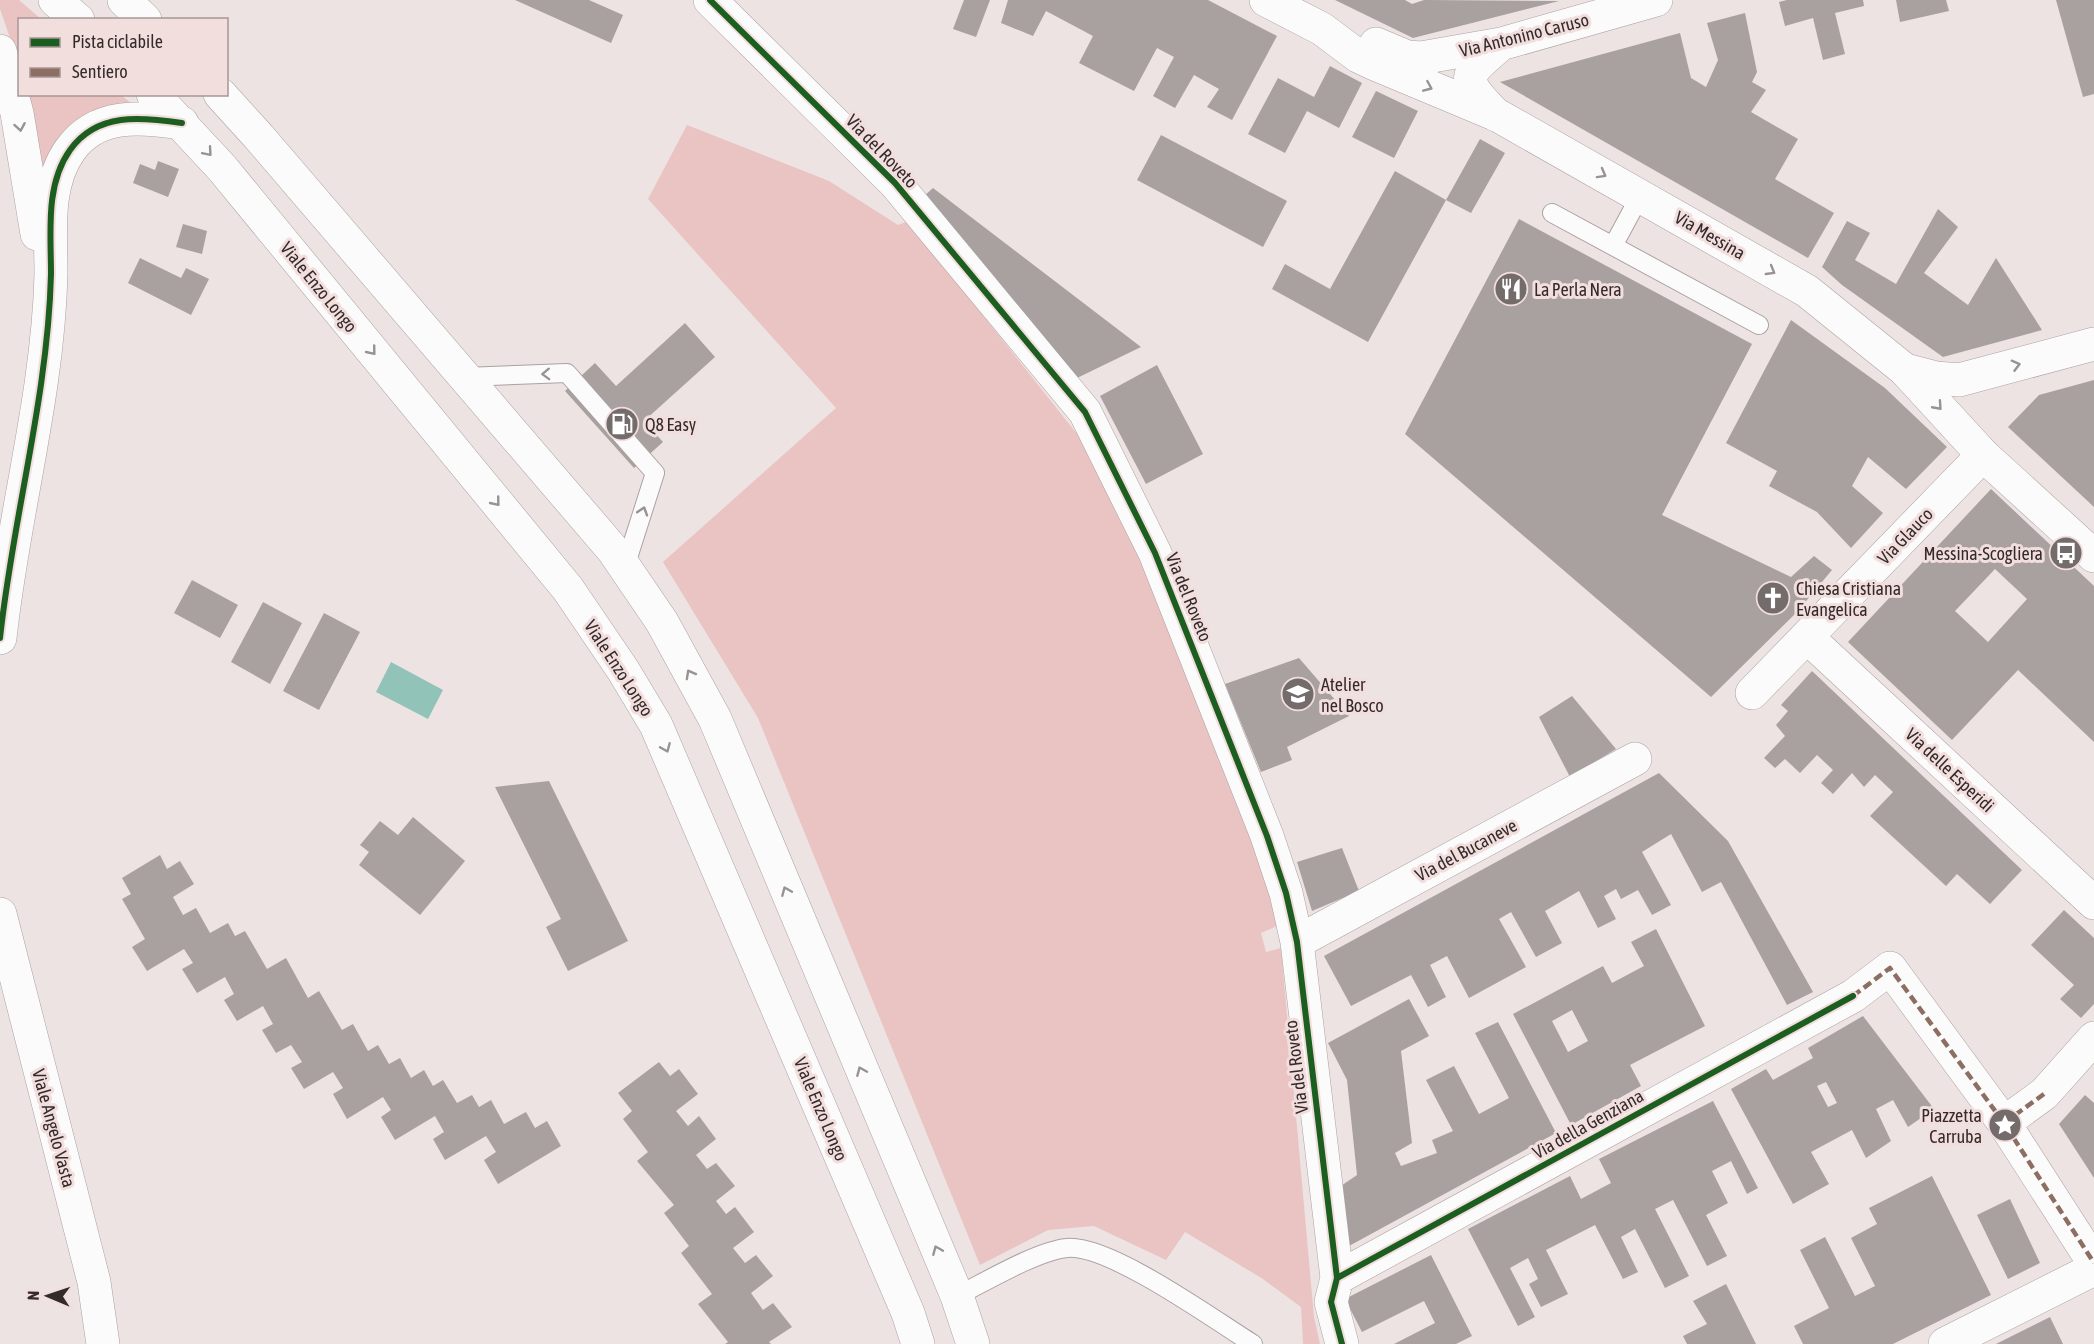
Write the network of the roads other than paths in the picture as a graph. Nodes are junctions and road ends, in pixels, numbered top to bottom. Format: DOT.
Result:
graph roads {
  1 [pos="55,0"];
  2 [pos="124,0"];
  3 [pos="710,0"];
  4 [pos="1266,0"];
  5 [pos="1656,0"];
  6 [pos="76,18"];
  7 [pos="142,18"];
  8 [pos="1322,29"];
  9 [pos="1501,44"];
  10 [pos="0,51"];
  11 [pos="155,96"];
  12 [pos="222,96"];
  13 [pos="1497,115"];
  14 [pos="182,123"];
  15 [pos="1640,196"];
  16 [pos="1552,213"];
  17 [pos="1613,246"];
  18 [pos="50,315"];
  19 [pos="1759,325"];
  20 [pos="2094,344"];
  21 [pos="1905,369"];
  22 [pos="464,376"];
  23 [pos="1983,455"];
  24 [pos="2094,556"];
  25 [pos="625,567"];
  26 [pos="1807,637"];
  27 [pos="0,638"];
  28 [pos="1752,693"];
  29 [pos="1635,759"];
  30 [pos="2094,903"];
  31 [pos="0,914"];
  32 [pos="1297,942"];
  33 [pos="2094,1038"];
  34 [pos="2004,1123"];
  35 [pos="2094,1263"];
  36 [pos="2094,1269"];
  37 [pos="1337,1278"];
  38 [pos="957,1296"];
  39 [pos="103,1344"];
  40 [pos="918,1344"];
  41 [pos="973,1344"];
  42 [pos="1253,1344"];
  43 [pos="1342,1344"];
  44 [pos="1945,1344"];
  1 -- 6 [label="street"];
  2 -- 7 [label="street"];
  3 -- 32 [label="street, Via del Roveto"];
  4 -- 8 [label="street, Via Messina"];
  5 -- 9 [label="street, Via Antonino Caruso"];
  8 -- 9 [label="street, Via Antonino Caruso"];
  8 -- 13 [label="street, Via Messina, one-way"];
  9 -- 13 [label="street"];
  10 -- 18 [label="street, one-way"];
  11 -- 14 [label="street, Viale Enzo Longo"];
  12 -- 22 [label="street"];
  13 -- 15 [label="street, Via Messina, one-way"];
  14 -- 18 [label="street"];
  14 -- 40 [label="street, Viale Enzo Longo, one-way"];
  15 -- 17 [label="lane"];
  15 -- 21 [label="street, Via Messina, one-way"];
  16 -- 17 [label="lane"];
  17 -- 19 [label="lane"];
  18 -- 27 [label="street"];
  21 -- 20 [label="street, one-way"];
  21 -- 23 [label="street, Via Messina, one-way"];
  22 -- 25 [label="street"];
  25 -- 22 [label="lane, one-way"];
  23 -- 24 [label="street, Via Messina"];
  23 -- 26 [label="street, Via Glauco"];
  38 -- 25 [label="street, one-way"];
  26 -- 28 [label="street, Via Glauco"];
  26 -- 30 [label="street, Via delle Esperidi"];
  29 -- 32 [label="street, Via del Bucaneve"];
  31 -- 39 [label="street, Viale Angelo Vasta"];
  32 -- 37 [label="street, Via del Roveto"];
  33 -- 34 [label="street"];
  34 -- 35 [label="street"];
  34 -- 37 [label="street, Via della Genziana"];
  36 -- 44 [label="street"];
  37 -- 43 [label="street, Via del Roveto"];
  38 -- 41 [label="street"];
  38 -- 42 [label="lane"];
}
